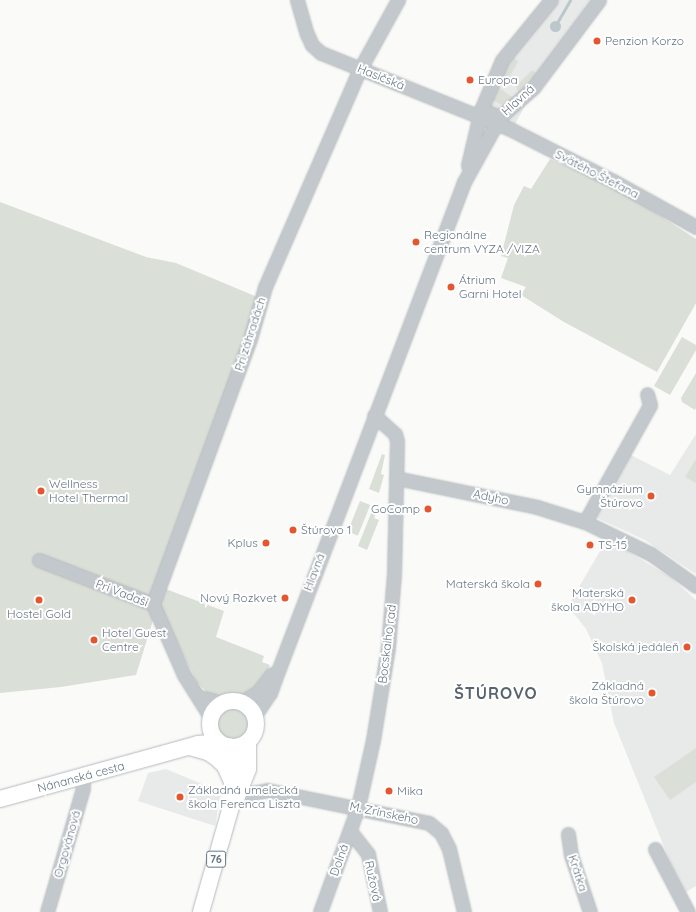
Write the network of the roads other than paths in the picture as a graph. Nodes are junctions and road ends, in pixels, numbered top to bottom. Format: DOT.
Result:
graph roads {
  1 [pos="297,0"];
  2 [pos="398,0"];
  3 [pos="551,0"];
  4 [pos="600,0"];
  5 [pos="360,69"];
  6 [pos="480,114"];
  7 [pos="498,120"];
  8 [pos="464,182"];
  9 [pos="696,227"];
  10 [pos="647,394"];
  11 [pos="374,415"];
  12 [pos="396,478"];
  13 [pos="585,522"];
  14 [pos="39,560"];
  15 [pos="696,586"];
  16 [pos="153,604"];
  17 [pos="280,663"];
  18 [pos="200,697"];
  19 [pos="242,702"];
  20 [pos="222,703"];
  21 [pos="255,714"];
  22 [pos="210,721"];
  23 [pos="248,742"];
  24 [pos="224,745"];
  25 [pos="188,747"];
  26 [pos="161,754"];
  27 [pos="248,769"];
  28 [pos="83,775"];
  29 [pos="266,790"];
  30 [pos="235,795"];
  31 [pos="0,799"];
  32 [pos="358,807"];
  33 [pos="350,831"];
  34 [pos="568,834"];
  35 [pos="655,849"];
  36 [pos="47,912"];
  37 [pos="201,912"];
  38 [pos="320,912"];
  39 [pos="380,912"];
  40 [pos="464,912"];
  41 [pos="590,912"];
  42 [pos="688,912"];
  1 -- 5 [label="street, Hasičská"];
  2 -- 5 [label="street, Pri záhradách"];
  3 -- 6 [label="street, Hlavná"];
  4 -- 7 [label="street, Hlavná"];
  5 -- 6 [label="street, Hasičská"];
  5 -- 16 [label="street, Pri záhradách"];
  6 -- 7 [label="street, Hlavná"];
  6 -- 8 [label="street, Hlavná"];
  7 -- 8 [label="street, Hlavná"];
  7 -- 9 [label="street, Svätého Štefana"];
  8 -- 11 [label="street, Hlavná"];
  10 -- 13 [label="street"];
  11 -- 12 [label="street"];
  11 -- 17 [label="street, Hlavná"];
  12 -- 13 [label="street, Adyho"];
  12 -- 32 [label="street, Bocskaiho rad"];
  13 -- 15 [label="street, Adyho"];
  14 -- 16 [label="street, Pri Vadaši"];
  16 -- 18 [label="street, Pri Vadaši"];
  17 -- 19 [label="street, Hlavná"];
  17 -- 21 [label="street, Hlavná"];
  18 -- 20 [label="street"];
  18 -- 22 [label="street, Pri Vadaši"];
  19 -- 20 [label="main road"];
  19 -- 21 [label="main road"];
  20 -- 22 [label="main road"];
  21 -- 23 [label="main road, 76"];
  22 -- 24 [label="main road, 76"];
  22 -- 26 [label="main road"];
  23 -- 24 [label="main road"];
  23 -- 27 [label="main road, 76"];
  24 -- 25 [label="main road, Nánanská cesta"];
  24 -- 30 [label="main road, 76"];
  25 -- 26 [label="main road, Nánanská cesta"];
  25 -- 30 [label="main road"];
  26 -- 28 [label="main road, Nánanská cesta"];
  27 -- 29 [label="street"];
  27 -- 30 [label="main road, 76"];
  28 -- 31 [label="main road, Nánanská cesta"];
  28 -- 36 [label="street, Orgovánová"];
  29 -- 30 [label="street"];
  29 -- 32 [label="street, M. Zrínskeho"];
  30 -- 37 [label="main road, 76"];
  32 -- 33 [label="street, Dolná"];
  32 -- 40 [label="street, M. Zrínskeho"];
  33 -- 38 [label="street, Dolná"];
  33 -- 39 [label="street, Ružová"];
  34 -- 41 [label="street, Krátka"];
  35 -- 42 [label="street"];
}
